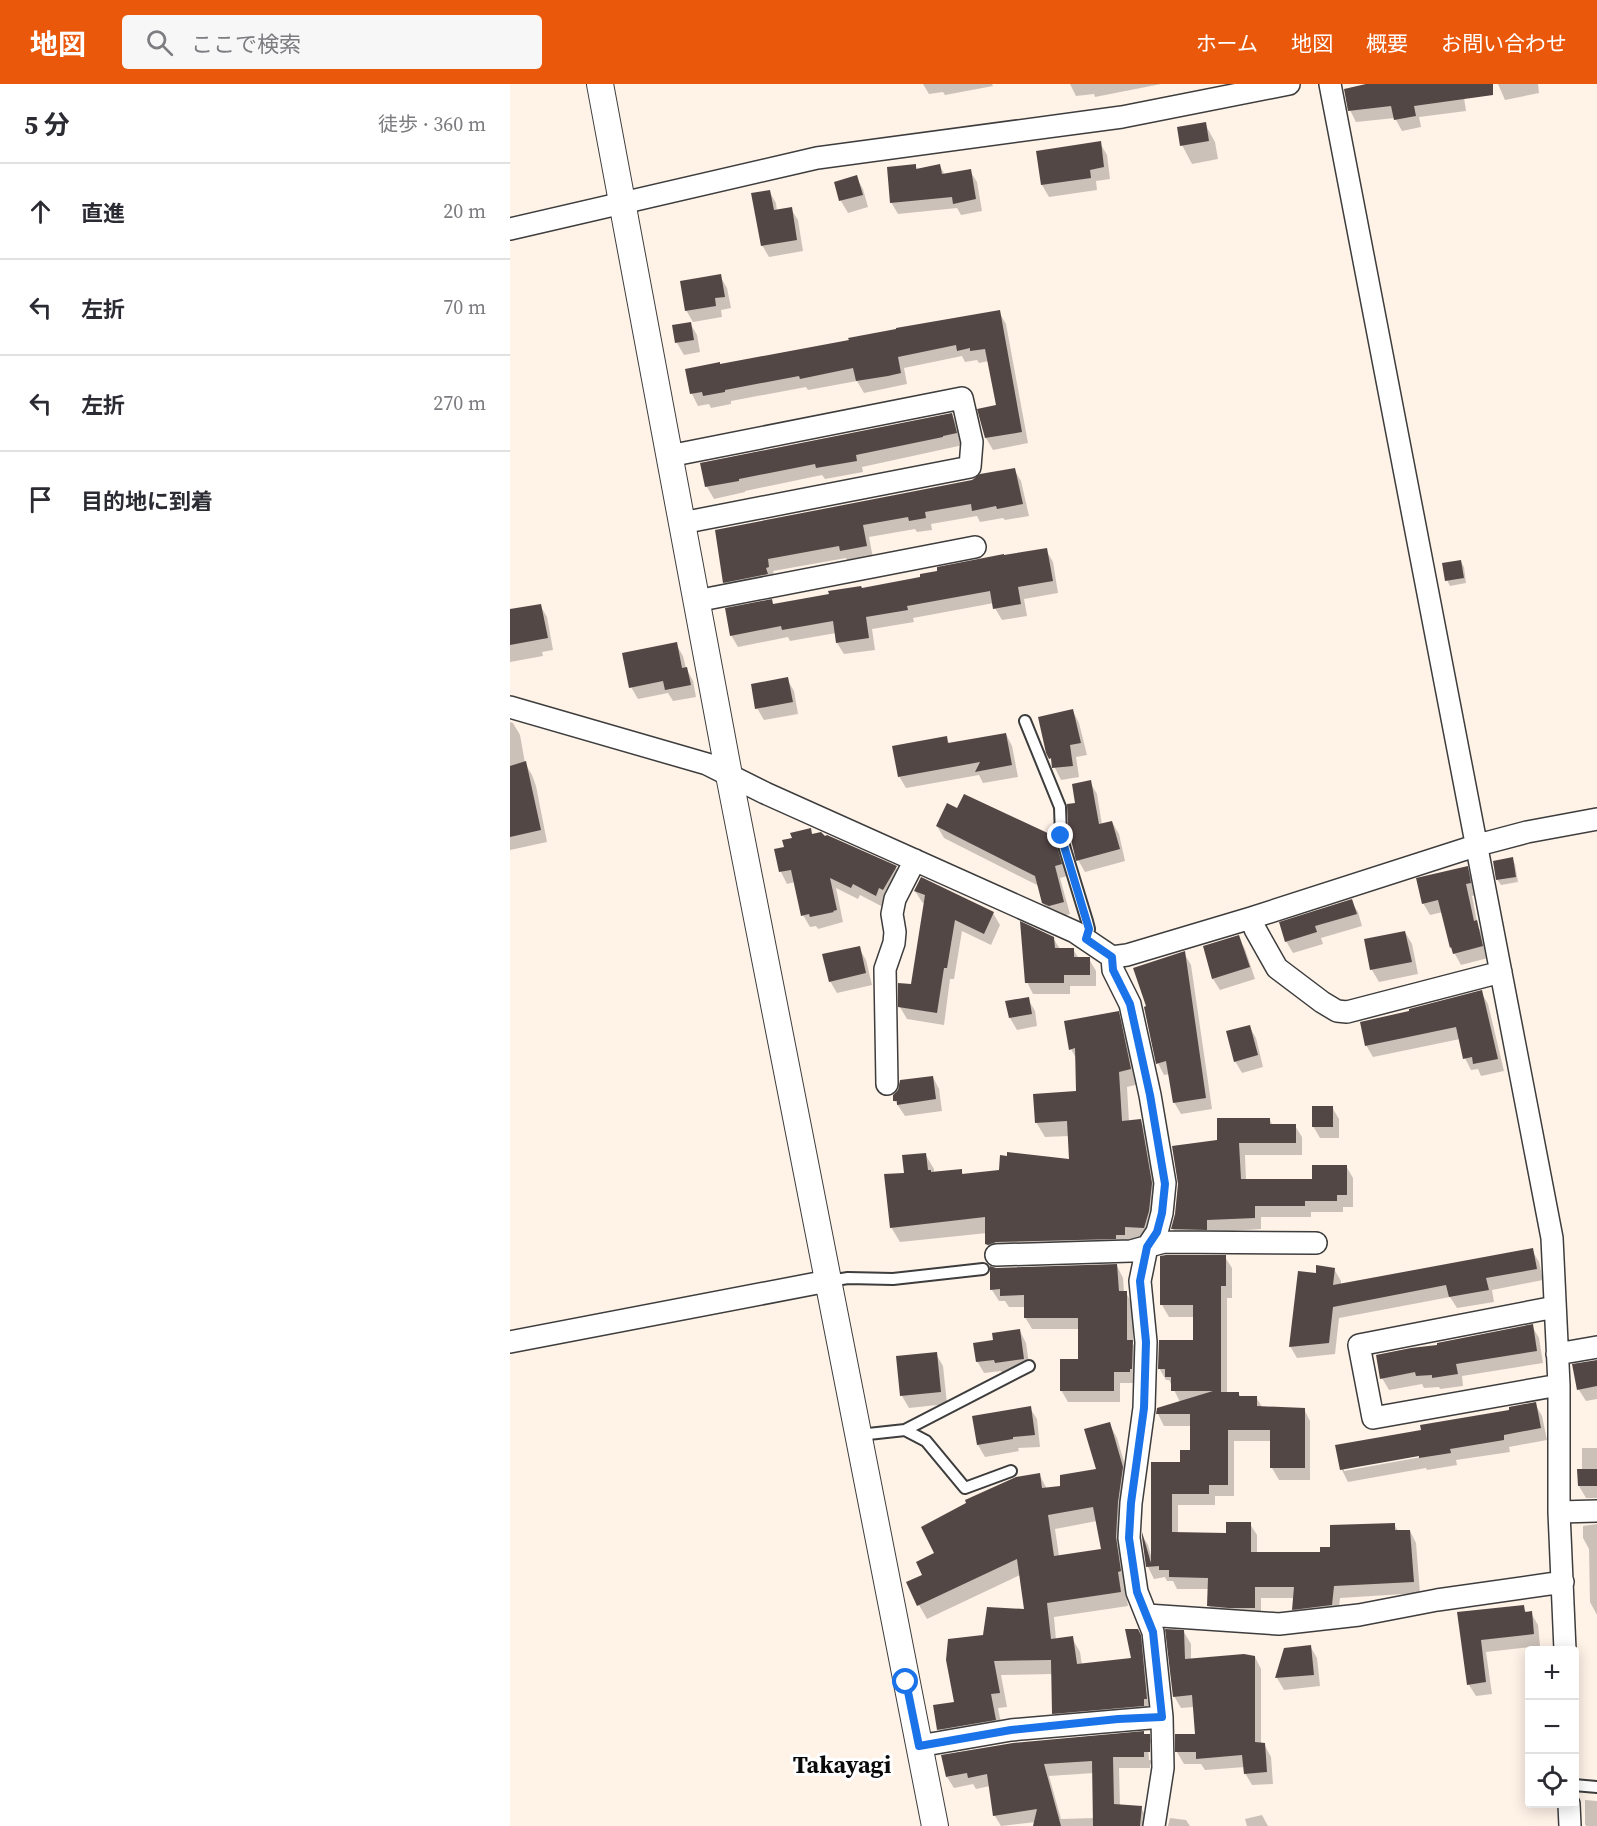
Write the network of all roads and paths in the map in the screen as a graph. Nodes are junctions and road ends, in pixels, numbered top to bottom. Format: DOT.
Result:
graph roads {
  1 [pos="600,84"];
  2 [pos="1288,84"];
  3 [pos="1330,84"];
  4 [pos="622,203"];
  5 [pos="510,229"];
  6 [pos="669,456"];
  7 [pos="682,524"];
  8 [pos="975,547"];
  9 [pos="696,601"];
  10 [pos="510,706"];
  11 [pos="1025,721"];
  12 [pos="729,775"];
  13 [pos="1597,819"];
  14 [pos="1478,845"];
  15 [pos="915,860"];
  16 [pos="1251,918"];
  17 [pos="1086,939"];
  18 [pos="1112,957"];
  19 [pos="1501,972"];
  20 [pos="887,1084"];
  21 [pos="1316,1243"];
  22 [pos="1147,1247"];
  23 [pos="989,1262"];
  24 [pos="828,1281"];
  25 [pos="1555,1307"];
  26 [pos="510,1342"];
  27 [pos="1597,1347"];
  28 [pos="1557,1354"];
  29 [pos="1029,1366"];
  30 [pos="1559,1385"];
  31 [pos="905,1430"];
  32 [pos="858,1435"];
  33 [pos="1011,1471"];
  34 [pos="1597,1511"];
  35 [pos="1559,1512"];
  36 [pos="1563,1582"];
  37 [pos="1148,1616"];
  38 [pos="1565,1646"];
  39 [pos="1162,1717"];
  40 [pos="919,1746"];
  41 [pos="1579,1785"];
  42 [pos="1597,1787"];
  43 [pos="1569,1808"];
  44 [pos="935,1826"];
  45 [pos="1154,1826"];
  46 [pos="1570,1826"];
  1 -- 4 [label="street"];
  2 -- 4 [label="street"];
  3 -- 14 [label="street"];
  4 -- 5 [label="street"];
  4 -- 6 [label="street"];
  6 -- 7 [label="street"];
  6 -- 7 [label="street"];
  7 -- 9 [label="street"];
  8 -- 9 [label="street"];
  9 -- 12 [label="street"];
  10 -- 12 [label="street"];
  11 -- 17 [label="lane"];
  12 -- 15 [label="street"];
  12 -- 24 [label="street"];
  13 -- 14 [label="street"];
  14 -- 16 [label="street"];
  14 -- 19 [label="street"];
  15 -- 17 [label="street"];
  15 -- 20 [label="street"];
  16 -- 18 [label="street"];
  16 -- 19 [label="street"];
  17 -- 18 [label="street"];
  18 -- 22 [label="street"];
  19 -- 25 [label="street"];
  21 -- 22 [label="street"];
  22 -- 23 [label="street"];
  22 -- 37 [label="street"];
  23 -- 24 [label="lane"];
  24 -- 26 [label="street"];
  24 -- 32 [label="street"];
  25 -- 28 [label="street"];
  25 -- 30 [label="street"];
  27 -- 28 [label="street"];
  28 -- 30 [label="street"];
  29 -- 31 [label="lane"];
  30 -- 35 [label="street"];
  31 -- 32 [label="lane"];
  31 -- 33 [label="lane"];
  32 -- 40 [label="street"];
  34 -- 35 [label="street"];
  35 -- 36 [label="street"];
  36 -- 37 [label="street"];
  36 -- 38 [label="street"];
  37 -- 39 [label="street"];
  39 -- 40 [label="street"];
  39 -- 45 [label="street"];
  40 -- 44 [label="street"];
  41 -- 42 [label="lane"];
  43 -- 46 [label="street"];
}
